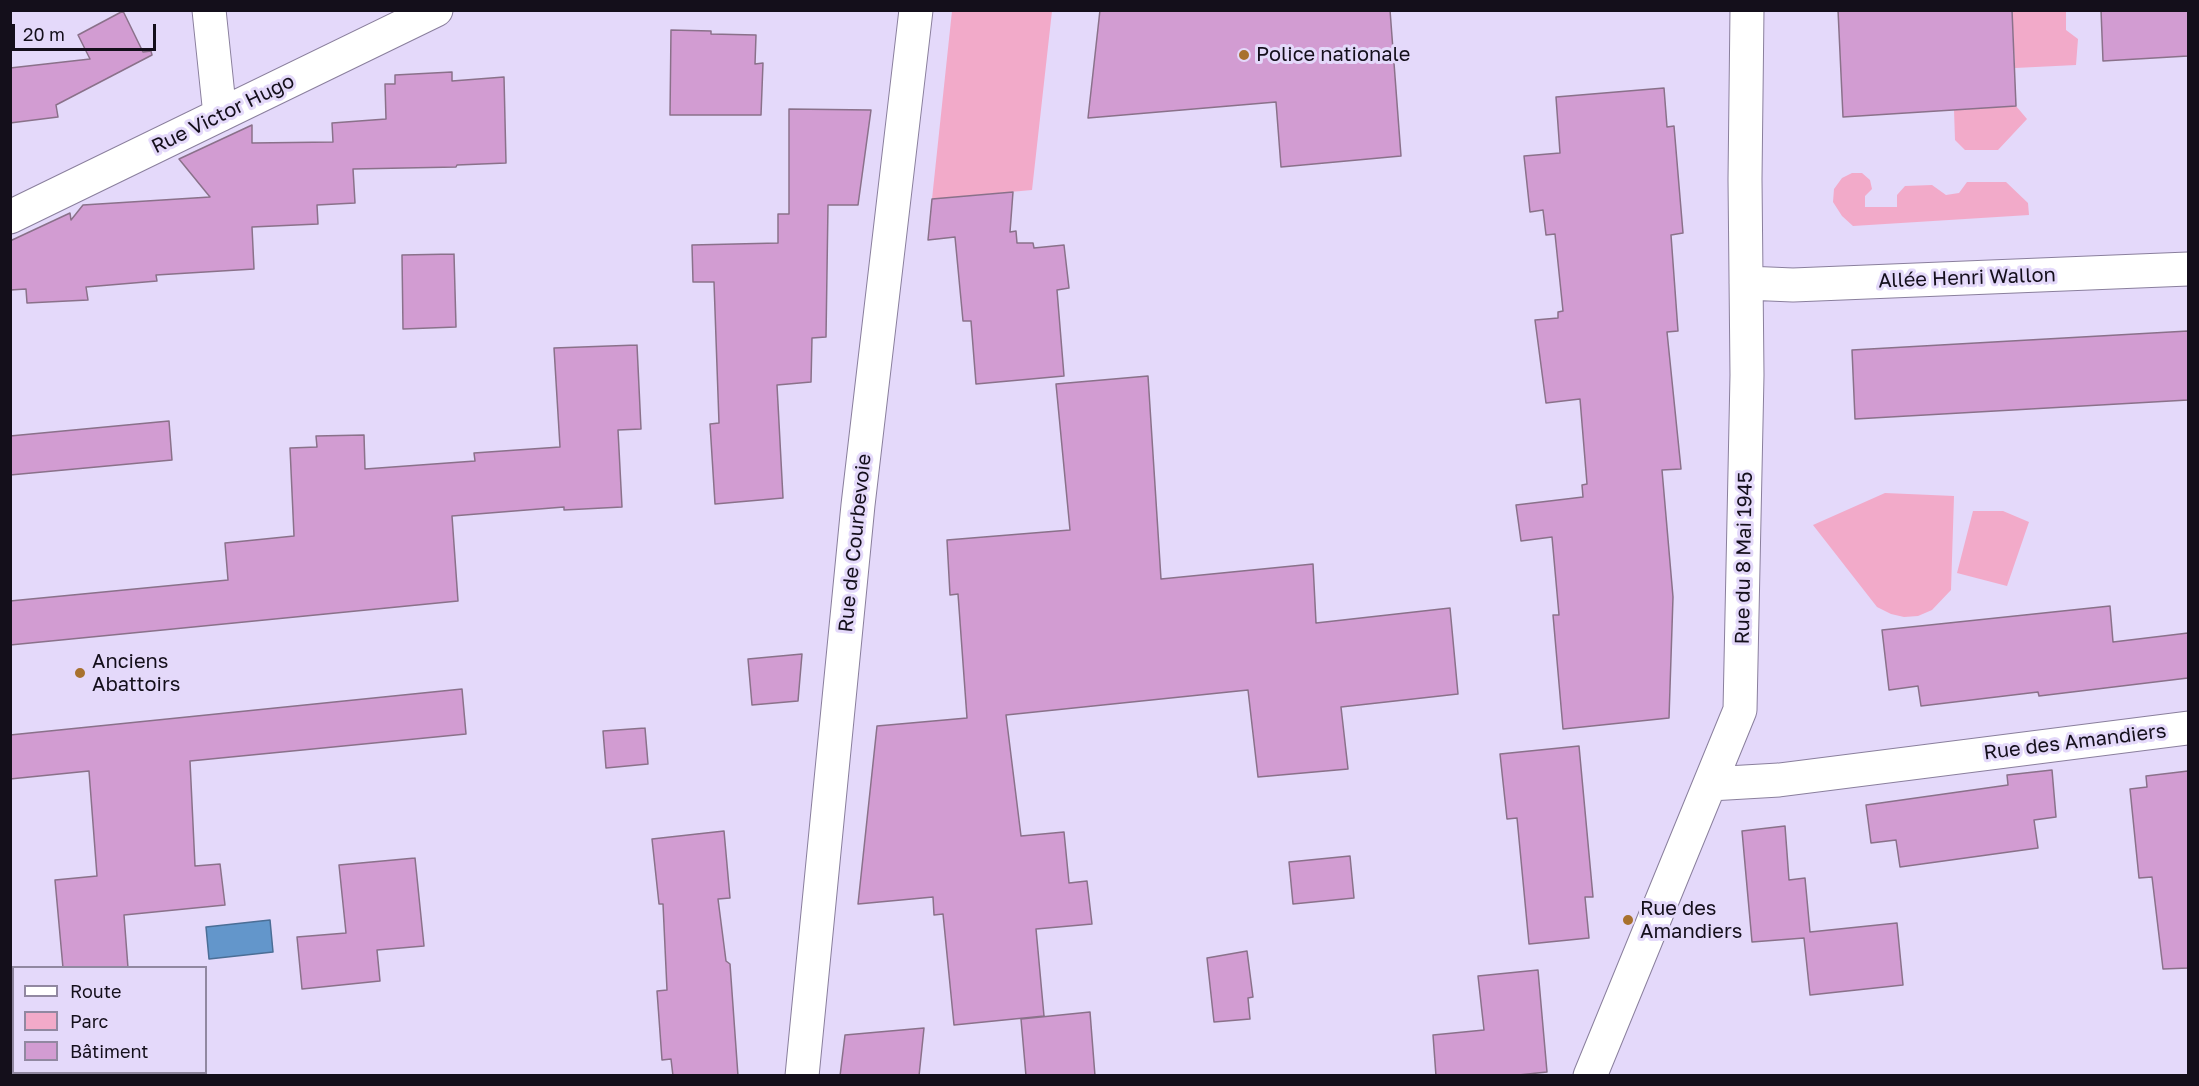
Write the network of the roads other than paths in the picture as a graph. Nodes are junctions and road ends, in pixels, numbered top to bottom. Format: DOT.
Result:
graph roads {
  1 [pos="209,10"];
  2 [pos="436,10"];
  3 [pos="916,10"];
  4 [pos="1747,10"];
  5 [pos="220,115"];
  6 [pos="10,217"];
  7 [pos="2188,269"];
  8 [pos="1746,284"];
  9 [pos="2188,728"];
  10 [pos="1710,784"];
  11 [pos="802,1076"];
  12 [pos="1590,1076"];
  1 -- 5 [label="street"];
  2 -- 5 [label="street, Rue Victor Hugo"];
  3 -- 11 [label="street, Rue de Courbevoie"];
  4 -- 8 [label="street, Rue du 8 Mai 1945"];
  5 -- 6 [label="street, Rue Victor Hugo"];
  7 -- 8 [label="street, Allée Henri Wallon"];
  8 -- 10 [label="street, Rue du 8 Mai 1945"];
  9 -- 10 [label="street, Rue des Amandiers"];
  10 -- 12 [label="street, Rue du 8 Mai 1945"];
}
